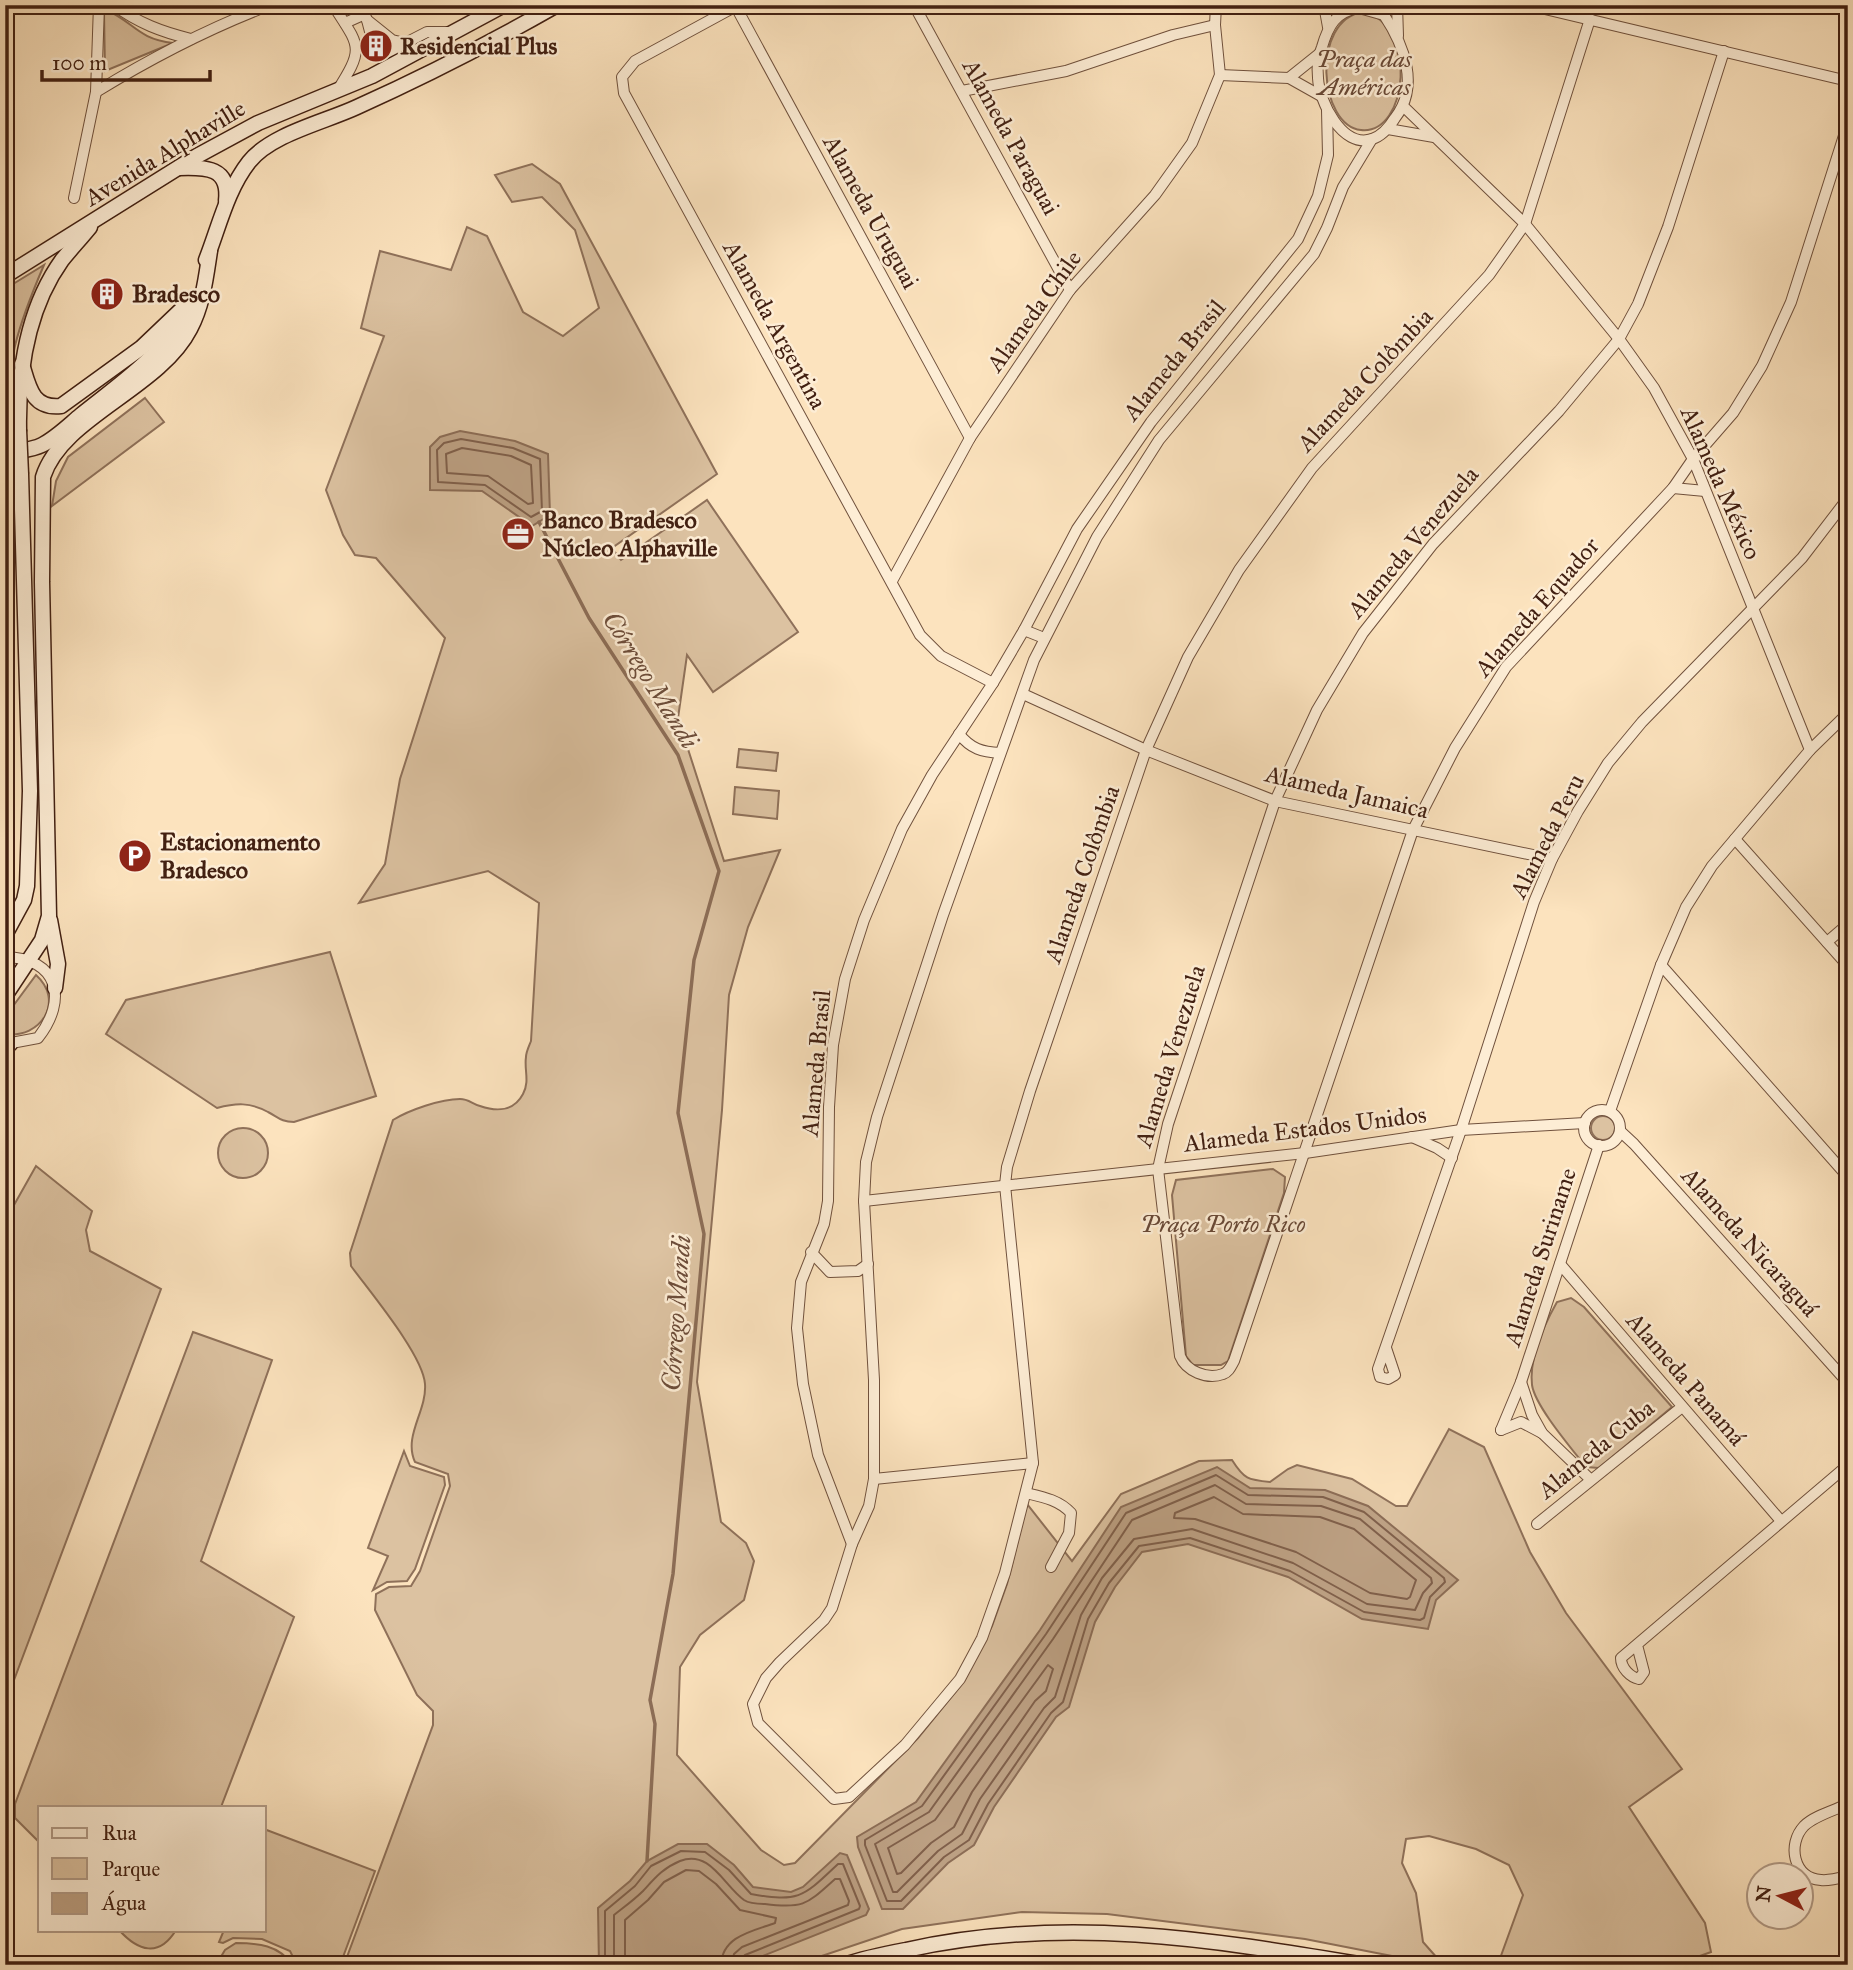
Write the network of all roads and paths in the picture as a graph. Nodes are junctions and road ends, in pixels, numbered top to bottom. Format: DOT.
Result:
graph roads {
  1 [pos="99,5"];
  2 [pos="114,5"];
  3 [pos="270,5"];
  4 [pos="333,5"];
  5 [pos="504,5"];
  6 [pos="557,5"];
  7 [pos="914,5"];
  8 [pos="1216,5"];
  9 [pos="1324,5"];
  10 [pos="1330,5"];
  11 [pos="1337,5"];
  12 [pos="1397,5"];
  13 [pos="1528,5"];
  14 [pos="737,6"];
  15 [pos="1348,7"];
  16 [pos="1383,8"];
  17 [pos="364,13"];
  18 [pos="1590,19"];
  19 [pos="345,23"];
  20 [pos="1330,23"];
  21 [pos="1215,25"];
  22 [pos="452,32"];
  23 [pos="1398,37"];
  24 [pos="191,39"];
  25 [pos="405,43"];
  26 [pos="1724,51"];
  27 [pos="1319,54"];
  28 [pos="460,59"];
  29 [pos="1220,75"];
  30 [pos="1289,78"];
  31 [pos="1848,81"];
  32 [pos="337,91"];
  33 [pos="962,91"];
  34 [pos="96,92"];
  35 [pos="1321,96"];
  36 [pos="1404,107"];
  37 [pos="1327,110"];
  38 [pos="1848,122"];
  39 [pos="1388,129"];
  40 [pos="1435,137"];
  41 [pos="1372,139"];
  42 [pos="177,169"];
  43 [pos="74,198"];
  44 [pos="226,206"];
  45 [pos="98,218"];
  46 [pos="1525,224"];
  47 [pos="210,251"];
  48 [pos="5,276"];
  49 [pos="1070,290"];
  50 [pos="193,299"];
  51 [pos="1619,339"];
  52 [pos="22,364"];
  53 [pos="970,438"];
  54 [pos="5,454"];
  55 [pos="1692,466"];
  56 [pos="1673,488"];
  57 [pos="1705,491"];
  58 [pos="1848,498"];
  59 [pos="23,570"];
  60 [pos="891,581"];
  61 [pos="42,582"];
  62 [pos="1753,609"];
  63 [pos="1024,630"];
  64 [pos="1044,638"];
  65 [pos="993,683"];
  66 [pos="1023,694"];
  67 [pos="26,706"];
  68 [pos="45,710"];
  69 [pos="1848,713"];
  70 [pos="27,734"];
  71 [pos="959,734"];
  72 [pos="46,737"];
  73 [pos="1146,750"];
  74 [pos="1810,750"];
  75 [pos="1000,753"];
  76 [pos="1275,801"];
  77 [pos="1413,830"];
  78 [pos="1735,839"];
  79 [pos="1552,859"];
  80 [pos="50,916"];
  81 [pos="1848,924"];
  82 [pos="5,935"];
  83 [pos="1827,942"];
  84 [pos="5,957"];
  85 [pos="29,961"];
  86 [pos="1661,965"];
  87 [pos="1848,966"];
  88 [pos="55,988"];
  89 [pos="5,996"];
  90 [pos="7,1044"];
  91 [pos="1610,1111"];
  92 [pos="1586,1123"];
  93 [pos="1461,1130"];
  94 [pos="1620,1131"];
  95 [pos="1412,1136"];
  96 [pos="1599,1145"];
  97 [pos="1305,1153"];
  98 [pos="1451,1158"];
  99 [pos="1158,1169"];
  100 [pos="1848,1177"];
  101 [pos="1004,1185"];
  102 [pos="864,1201"];
  103 [pos="811,1252"];
  104 [pos="869,1264"];
  105 [pos="1560,1264"];
  106 [pos="1386,1348"];
  107 [pos="1521,1382"];
  108 [pos="1848,1383"];
  109 [pos="1682,1406"];
  110 [pos="1542,1433"];
  111 [pos="1033,1463"];
  112 [pos="1848,1465"];
  113 [pos="874,1479"];
  114 [pos="1590,1479"];
  115 [pos="1026,1493"];
  116 [pos="1781,1521"];
  117 [pos="1537,1524"];
  118 [pos="852,1544"];
  119 [pos="1051,1567"];
  120 [pos="1637,1646"];
  121 [pos="834,1800"];
  122 [pos="1848,1804"];
  123 [pos="1848,1876"];
  124 [pos="1848,1963"];
  125 [pos="844,1965"];
  126 [pos="1365,1965"];
  127 [pos="1843,1965"];
  1 -- 34 [label="street"];
  2 -- 24 [label="street"];
  3 -- 24 [label="street"];
  4 -- 19 [label="street"];
  5 -- 22 [label="main road, Avenida Alphaville"];
  6 -- 28 [label="main road, Avenida Alphaville"];
  7 -- 33 [label="street, Alameda Paraguai"];
  8 -- 21 [label="street"];
  9 -- 20 [label="street"];
  10 -- 20 [label="street"];
  11 -- 20 [label="street"];
  12 -- 23 [label="street"];
  13 -- 18 [label="street"];
  14 -- 53 [label="street, Alameda Uruguai"];
  14 -- 60 [label="street, Alameda Argentina"];
  15 -- 16 [label="street"];
  15 -- 20 [label="street"];
  16 -- 23 [label="street"];
  17 -- 19 [label="street"];
  17 -- 25 [label="street"];
  17 -- 25 [label="street"];
  18 -- 26 [label="street"];
  18 -- 46 [label="street, Alameda Colômbia"];
  19 -- 32 [label="street"];
  20 -- 27 [label="street"];
  21 -- 29 [label="street"];
  21 -- 33 [label="street"];
  22 -- 25 [label="street"];
  22 -- 28 [label="main road"];
  22 -- 32 [label="main road, Avenida Alphaville"];
  23 -- 36 [label="street"];
  24 -- 34 [label="street"];
  26 -- 31 [label="street"];
  26 -- 51 [label="street, Alameda Venezuela"];
  27 -- 30 [label="street"];
  27 -- 35 [label="street"];
  28 -- 44 [label="main road, Avenida Alphaville"];
  29 -- 30 [label="street"];
  29 -- 49 [label="street, Alameda Chile"];
  30 -- 35 [label="street"];
  32 -- 42 [label="main road, Avenida Alphaville"];
  33 -- 49 [label="street, Alameda Paraguai"];
  34 -- 43 [label="street"];
  35 -- 37 [label="street"];
  36 -- 39 [label="street"];
  36 -- 40 [label="street, Alameda México"];
  37 -- 41 [label="street"];
  37 -- 63 [label="street, Alameda Brasil"];
  38 -- 55 [label="street, Alameda Equador"];
  39 -- 40 [label="street"];
  39 -- 41 [label="street"];
  40 -- 46 [label="street, Alameda México"];
  41 -- 64 [label="street, Alameda Brasil"];
  42 -- 44 [label="main road"];
  42 -- 45 [label="main road, Avenida Alphaville"];
  44 -- 47 [label="main road, Avenida Alphaville"];
  45 -- 48 [label="main road, Avenida Alphaville"];
  45 -- 52 [label="main road"];
  46 -- 51 [label="street, Alameda México"];
  46 -- 73 [label="street, Alameda Colômbia"];
  47 -- 50 [label="main road, Avenida Alphaville"];
  47 -- 61 [label="main road"];
  49 -- 53 [label="street, Alameda Chile"];
  50 -- 52 [label="main road"];
  50 -- 54 [label="main road, Avenida Alphaville"];
  51 -- 55 [label="street, Alameda México"];
  51 -- 76 [label="street, Alameda Venezuela"];
  52 -- 59 [label="main road, bridge"];
  53 -- 60 [label="street, Alameda Chile"];
  55 -- 56 [label="street, Alameda Equador"];
  55 -- 57 [label="street, Alameda México"];
  56 -- 57 [label="street"];
  56 -- 77 [label="street, Alameda Equador"];
  57 -- 62 [label="street, Alameda México"];
  58 -- 62 [label="street, Alameda Peru"];
  59 -- 61 [label="main road"];
  59 -- 67 [label="main road"];
  60 -- 65 [label="street, Alameda Argentina"];
  61 -- 68 [label="main road"];
  62 -- 74 [label="street, Alameda México"];
  62 -- 79 [label="street, Alameda Peru"];
  63 -- 64 [label="street"];
  63 -- 65 [label="street, Alameda Brasil"];
  64 -- 66 [label="street, Alameda Brasil"];
  65 -- 71 [label="street, Alameda Brasil"];
  66 -- 73 [label="street, Alameda Jamaica"];
  66 -- 75 [label="street, Alameda Brasil"];
  67 -- 68 [label="main road"];
  67 -- 70 [label="main road"];
  68 -- 72 [label="main road"];
  69 -- 74 [label="street"];
  70 -- 72 [label="main road"];
  70 -- 82 [label="main road"];
  71 -- 75 [label="street"];
  71 -- 103 [label="street, Alameda Brasil"];
  72 -- 80 [label="main road"];
  73 -- 76 [label="street, Alameda Jamaica"];
  73 -- 101 [label="street, Alameda Colômbia"];
  74 -- 78 [label="street"];
  75 -- 102 [label="street, Alameda Brasil"];
  76 -- 77 [label="street, Alameda Jamaica"];
  76 -- 99 [label="street, Alameda Venezuela"];
  77 -- 79 [label="street, Alameda Jamaica"];
  77 -- 97 [label="street, Alameda Equador"];
  78 -- 83 [label="street"];
  78 -- 86 [label="street"];
  79 -- 93 [label="street, Alameda Peru"];
  80 -- 85 [label="main road"];
  80 -- 88 [label="main road"];
  81 -- 83 [label="street"];
  83 -- 87 [label="street"];
  84 -- 85 [label="street"];
  85 -- 88 [label="street"];
  85 -- 89 [label="main road"];
  86 -- 91 [label="street"];
  86 -- 100 [label="street"];
  88 -- 90 [label="street"];
  91 -- 92 [label="street"];
  91 -- 94 [label="street"];
  92 -- 93 [label="street, Alameda Estados Unidos"];
  92 -- 96 [label="street"];
  93 -- 95 [label="street, Alameda Estados Unidos"];
  93 -- 98 [label="street, Alameda Peru"];
  94 -- 96 [label="street"];
  94 -- 108 [label="street, Alameda Nicaraguá"];
  95 -- 97 [label="street, Alameda Estados Unidos"];
  95 -- 98 [label="street"];
  96 -- 105 [label="street, Alameda Suriname"];
  97 -- 99 [label="street, Alameda Estados Unidos"];
  97 -- 99 [label="street, Alameda Equador"];
  98 -- 106 [label="street, Alameda Peru"];
  99 -- 101 [label="street, Alameda Estados Unidos"];
  101 -- 102 [label="street, Alameda Estados Unidos"];
  101 -- 111 [label="street, Alameda Colômbia"];
  102 -- 104 [label="street, Alameda Brasil"];
  103 -- 104 [label="street"];
  103 -- 118 [label="street, Alameda Brasil"];
  104 -- 113 [label="street, Alameda Brasil"];
  105 -- 107 [label="street, Alameda Suriname"];
  105 -- 109 [label="street, Alameda Panamá"];
  107 -- 110 [label="street, Alameda Suriname"];
  107 -- 110 [label="street, Alameda Suriname"];
  109 -- 114 [label="street, Alameda Cuba"];
  109 -- 116 [label="street, Alameda Panamá"];
  110 -- 114 [label="street, Alameda Suriname"];
  111 -- 113 [label="street"];
  111 -- 115 [label="street, Alameda Colômbia"];
  112 -- 116 [label="street"];
  113 -- 118 [label="street, Alameda Brasil"];
  114 -- 117 [label="street, Alameda Cuba"];
  115 -- 119 [label="street"];
  115 -- 121 [label="street, Alameda Colômbia"];
  116 -- 120 [label="street"];
  118 -- 121 [label="street, Alameda Brasil"];
  122 -- 123 [label="street"];
  124 -- 127 [label="main road"];
  125 -- 126 [label="main road"];
}
